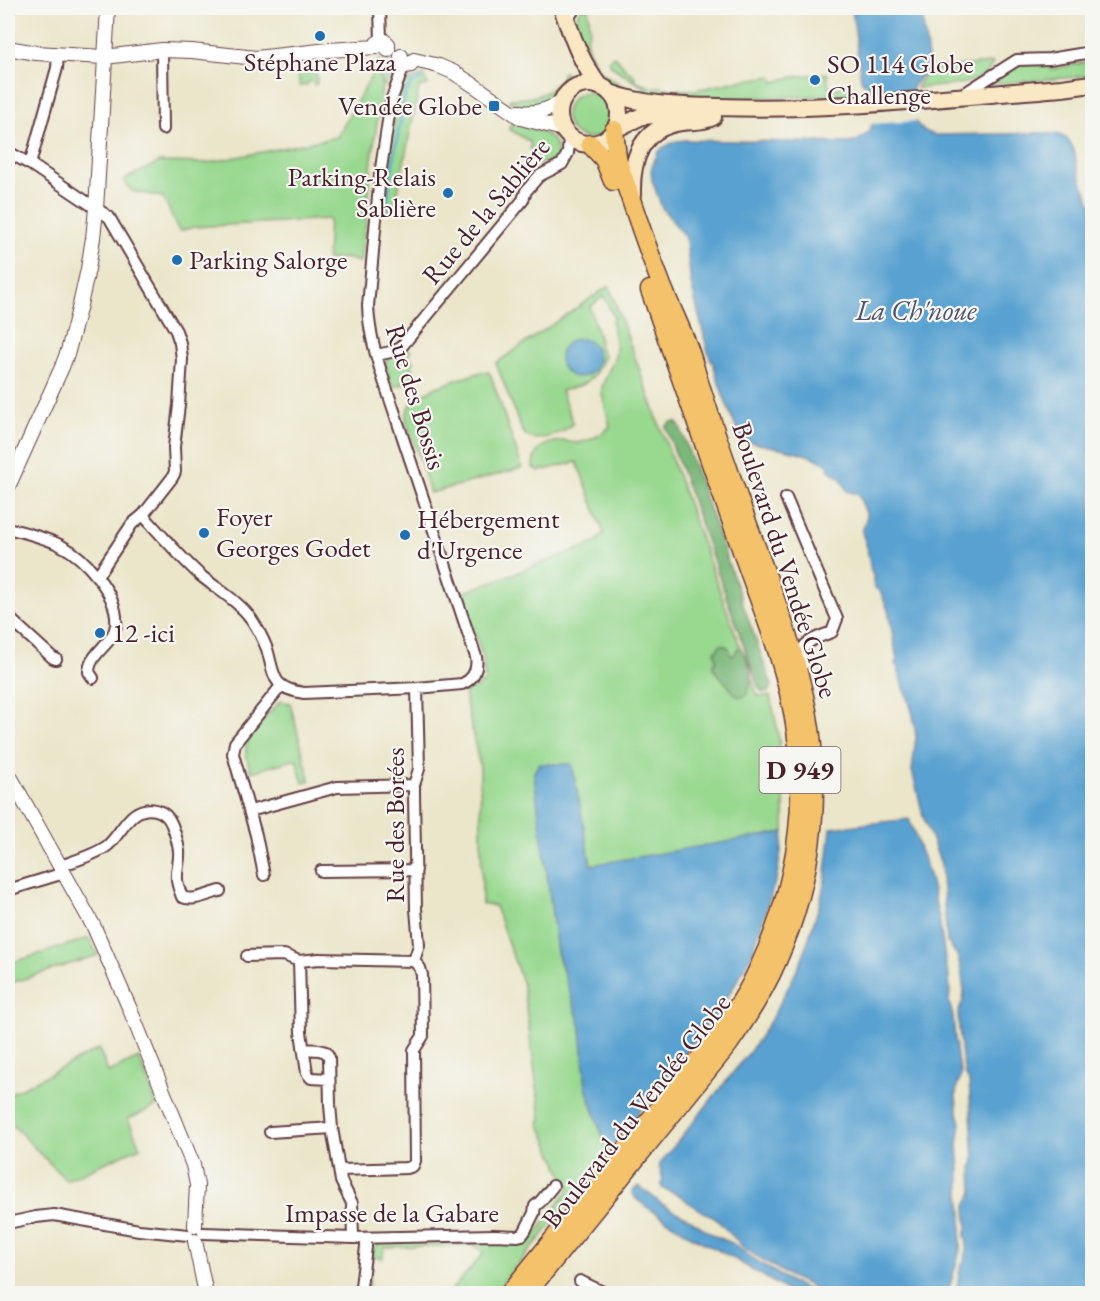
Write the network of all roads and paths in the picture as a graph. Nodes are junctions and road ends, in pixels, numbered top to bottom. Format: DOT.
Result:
graph roads {
  1 [pos="108,8"];
  2 [pos="380,8"];
  3 [pos="553,8"];
  4 [pos="568,12"];
  5 [pos="382,46"];
  6 [pos="8,48"];
  7 [pos="162,50"];
  8 [pos="1092,52"];
  9 [pos="58,54"];
  10 [pos="105,57"];
  11 [pos="406,61"];
  12 [pos="1092,84"];
  13 [pos="604,90"];
  14 [pos="566,96"];
  15 [pos="958,96"];
  16 [pos="1092,96"];
  17 [pos="927,104"];
  18 [pos="510,110"];
  19 [pos="856,110"];
  20 [pos="713,117"];
  21 [pos="163,129"];
  22 [pos="615,129"];
  23 [pos="566,133"];
  24 [pos="590,144"];
  25 [pos="8,152"];
  26 [pos="30,164"];
  27 [pos="632,202"];
  28 [pos="96,209"];
  29 [pos="377,355"];
  30 [pos="8,487"];
  31 [pos="786,498"];
  32 [pos="143,515"];
  33 [pos="8,528"];
  34 [pos="97,575"];
  35 [pos="774,599"];
  36 [pos="8,617"];
  37 [pos="815,639"];
  38 [pos="57,658"];
  39 [pos="93,678"];
  40 [pos="281,686"];
  41 [pos="417,688"];
  42 [pos="804,696"];
  43 [pos="8,773"];
  44 [pos="414,785"];
  45 [pos="13,793"];
  46 [pos="250,811"];
  47 [pos="62,870"];
  48 [pos="416,870"];
  49 [pos="321,871"];
  50 [pos="264,875"];
  51 [pos="8,890"];
  52 [pos="220,891"];
  53 [pos="247,956"];
  54 [pos="299,961"];
  55 [pos="414,961"];
  56 [pos="303,1050"];
  57 [pos="329,1079"];
  58 [pos="332,1128"];
  59 [pos="270,1132"];
  60 [pos="340,1170"];
  61 [pos="553,1186"];
  62 [pos="8,1223"];
  63 [pos="195,1234"];
  64 [pos="352,1238"];
  65 [pos="366,1238"];
  66 [pos="580,1281"];
  67 [pos="206,1293"];
  68 [pos="360,1293"];
  69 [pos="509,1293"];
  70 [pos="526,1293"];
  71 [pos="607,1293"];
  1 -- 10 [label="street"];
  2 -- 5 [label="street"];
  3 -- 14 [label="main road"];
  4 -- 13 [label="main road"];
  5 -- 7 [label="street"];
  5 -- 11 [label="street"];
  6 -- 9 [label="street"];
  7 -- 10 [label="street"];
  7 -- 21 [label="street"];
  8 -- 15 [label="street"];
  9 -- 10 [label="street"];
  9 -- 26 [label="street"];
  10 -- 28 [label="street"];
  11 -- 18 [label="street"];
  11 -- 29 [label="street, Rue des Bossis"];
  12 -- 15 [label="main road"];
  13 -- 14 [label="main road"];
  13 -- 19 [label="main road"];
  13 -- 22 [label="main road"];
  14 -- 18 [label="street"];
  14 -- 23 [label="main road"];
  15 -- 17 [label="main road"];
  16 -- 17 [label="main road"];
  17 -- 19 [label="main road"];
  18 -- 23 [label="street"];
  19 -- 20 [label="main road"];
  20 -- 22 [label="main road"];
  20 -- 27 [label="main road"];
  22 -- 24 [label="main road"];
  22 -- 27 [label="main road, Boulevard du Vendée Globe / D 949"];
  23 -- 24 [label="main road"];
  23 -- 29 [label="street, Rue de la Sablière"];
  24 -- 69 [label="main road, Boulevard du Vendée Globe / D 949"];
  25 -- 26 [label="street"];
  26 -- 28 [label="street"];
  27 -- 35 [label="main road, Boulevard du Vendée Globe / D 949"];
  28 -- 30 [label="street"];
  28 -- 32 [label="street"];
  29 -- 41 [label="street, Rue des Bossis"];
  31 -- 37 [label="street"];
  32 -- 34 [label="street"];
  32 -- 40 [label="street"];
  33 -- 34 [label="street"];
  34 -- 39 [label="street"];
  35 -- 37 [label="street"];
  35 -- 42 [label="main road, Boulevard du Vendée Globe / D 949"];
  36 -- 38 [label="street"];
  37 -- 42 [label="street"];
  40 -- 41 [label="street"];
  40 -- 46 [label="street"];
  41 -- 44 [label="street, Rue des Borées"];
  42 -- 70 [label="main road, Boulevard du Vendée Globe / D 949"];
  43 -- 45 [label="street"];
  44 -- 46 [label="street"];
  44 -- 48 [label="street, Rue des Borées"];
  45 -- 47 [label="street"];
  46 -- 50 [label="street"];
  47 -- 51 [label="street"];
  47 -- 52 [label="street"];
  47 -- 63 [label="street"];
  48 -- 49 [label="street"];
  48 -- 55 [label="street, Rue des Borées"];
  53 -- 54 [label="street"];
  54 -- 55 [label="street"];
  54 -- 56 [label="street"];
  55 -- 60 [label="street"];
  56 -- 57 [label="street"];
  56 -- 57 [label="street"];
  57 -- 58 [label="street"];
  58 -- 59 [label="street"];
  58 -- 60 [label="street"];
  60 -- 64 [label="street"];
  61 -- 65 [label="street, Impasse de la Gabare"];
  62 -- 63 [label="street, Impasse de la Gabare"];
  63 -- 64 [label="street, Impasse de la Gabare"];
  63 -- 67 [label="street"];
  64 -- 65 [label="street, Impasse de la Gabare"];
  65 -- 68 [label="street"];
  66 -- 71 [label="street"];
}
